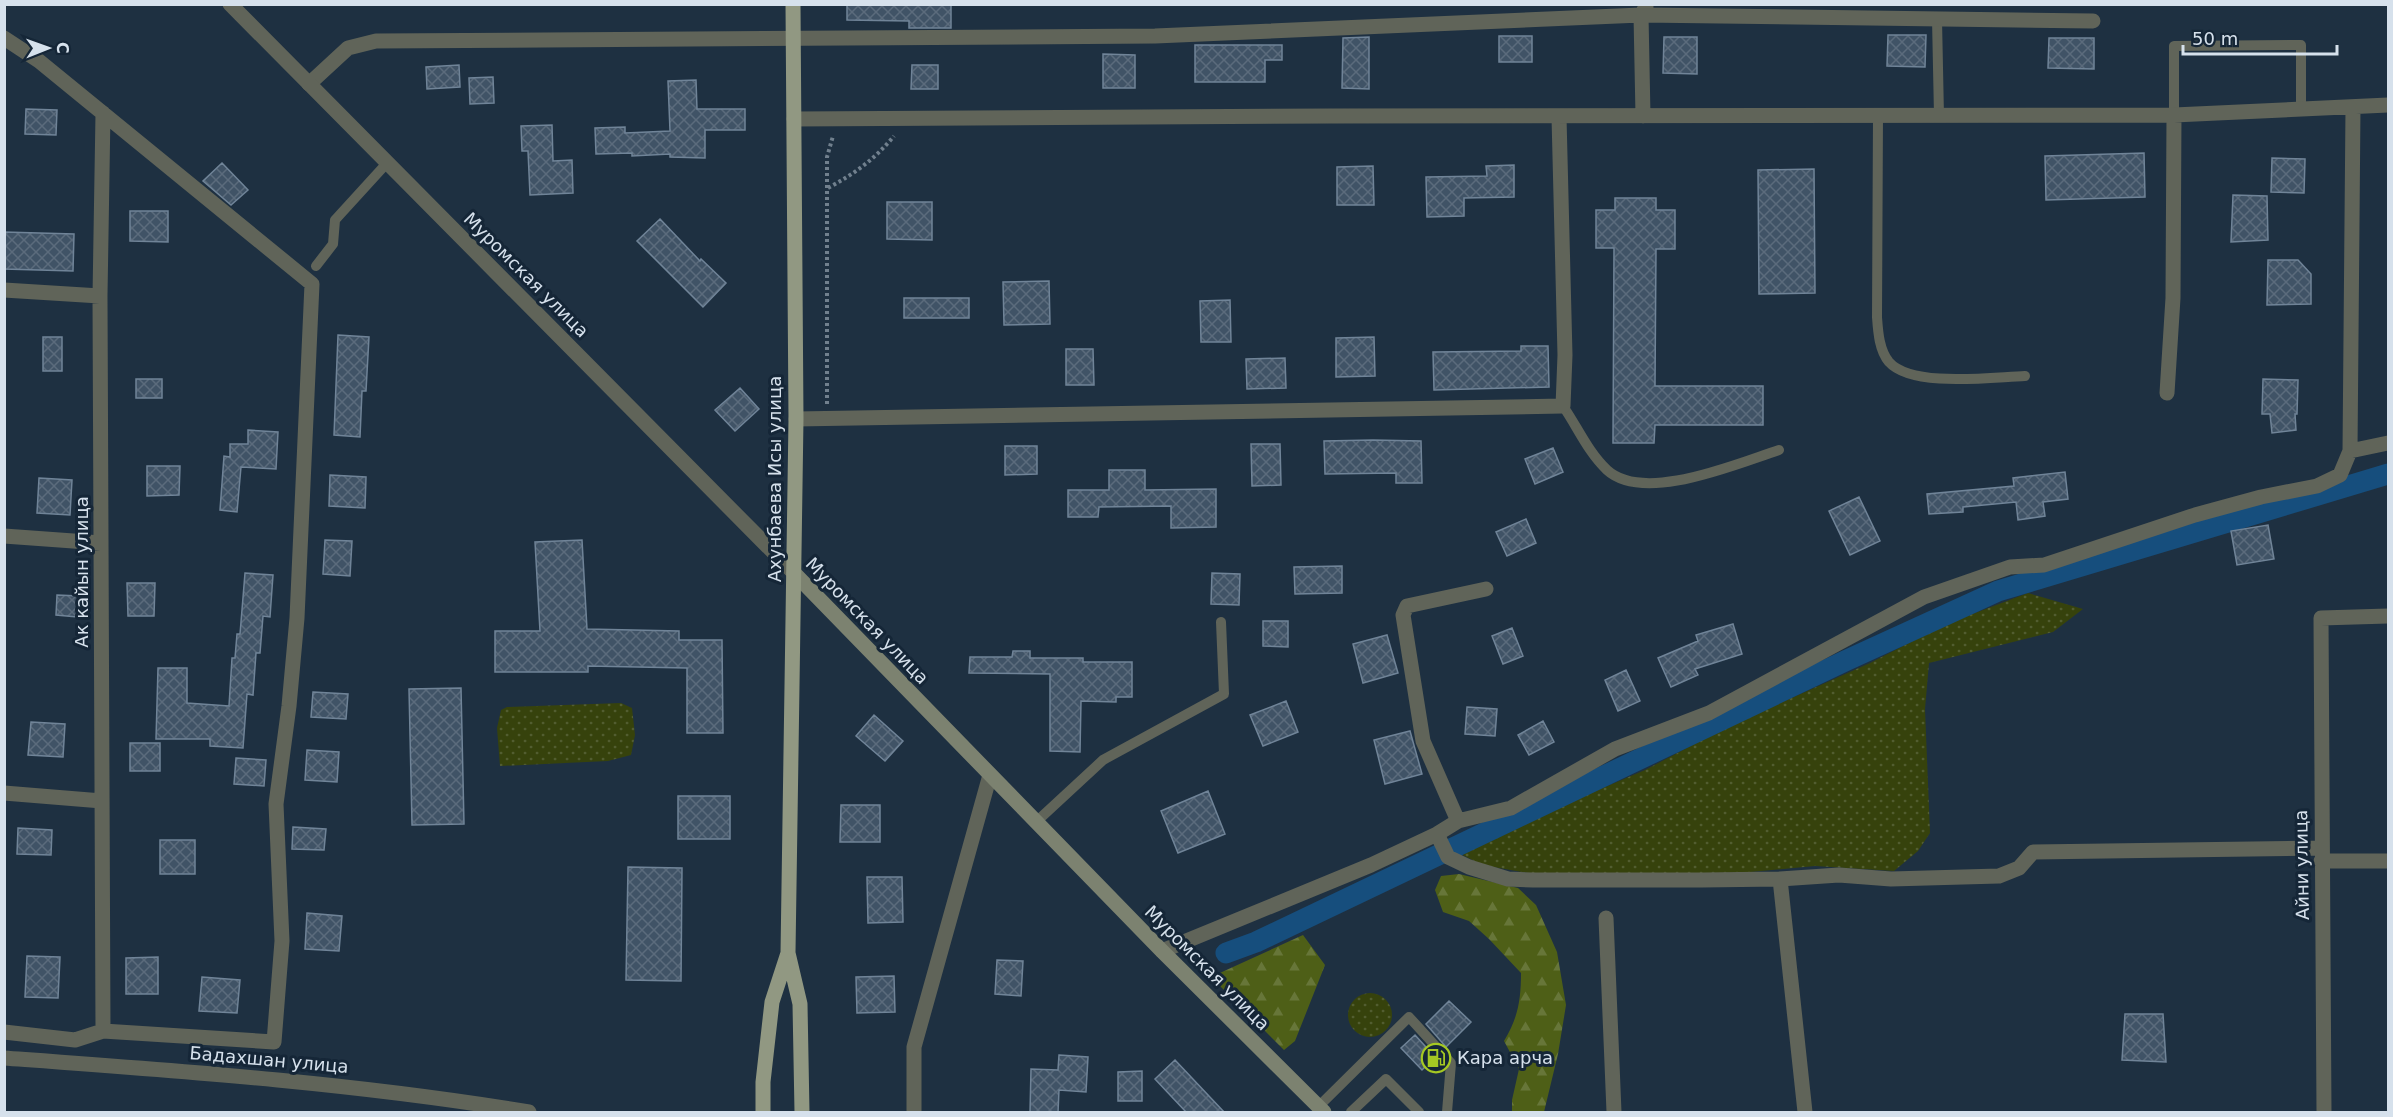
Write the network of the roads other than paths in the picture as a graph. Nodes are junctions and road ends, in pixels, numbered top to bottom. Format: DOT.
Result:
graph roads {
  1 [pos="230,4"];
  2 [pos="793,4"];
  3 [pos="1644,10"];
  4 [pos="1937,19"];
  5 [pos="2094,21"];
  6 [pos="4,38"];
  7 [pos="793,39"];
  8 [pos="309,84"];
  9 [pos="2388,105"];
  10 [pos="2354,107"];
  11 [pos="2301,110"];
  12 [pos="103,113"];
  13 [pos="2174,115"];
  14 [pos="1878,116"];
  15 [pos="1939,116"];
  16 [pos="1559,117"];
  17 [pos="1643,117"];
  18 [pos="794,119"];
  19 [pos="387,163"];
  20 [pos="316,266"];
  21 [pos="297,272"];
  22 [pos="312,284"];
  23 [pos="4,290"];
  24 [pos="100,296"];
  25 [pos="2025,376"];
  26 [pos="2167,393"];
  27 [pos="1563,406"];
  28 [pos="795,419"];
  29 [pos="2388,443"];
  30 [pos="1779,450"];
  31 [pos="2349,451"];
  32 [pos="4,536"];
  33 [pos="101,543"];
  34 [pos="794,573"];
  35 [pos="1486,589"];
  36 [pos="2388,616"];
  37 [pos="1221,622"];
  38 [pos="990,775"];
  39 [pos="4,793"];
  40 [pos="102,801"];
  41 [pos="1458,821"];
  42 [pos="1036,822"];
  43 [pos="1442,846"];
  44 [pos="2321,854"];
  45 [pos="2388,861"];
  46 [pos="1780,879"];
  47 [pos="1606,918"];
  48 [pos="1162,951"];
  49 [pos="788,953"];
  50 [pos="103,1031"];
  51 [pos="4,1032"];
  52 [pos="4,1058"];
  53 [pos="1321,1110"];
  54 [pos="529,1113"];
  55 [pos="763,1113"];
  56 [pos="802,1113"];
  57 [pos="914,1113"];
  58 [pos="1351,1113"];
  59 [pos="1419,1113"];
  60 [pos="1447,1113"];
  61 [pos="1614,1113"];
  62 [pos="1805,1113"];
  63 [pos="2324,1113"];
  1 -- 8 [label="street, Муромская улица"];
  2 -- 7 [label="main road, Ахунбаева Исы улица"];
  3 -- 4 [label="street"];
  3 -- 7 [label="street"];
  3 -- 17 [label="street"];
  4 -- 5 [label="street"];
  4 -- 15 [label="lane"];
  6 -- 12 [label="street"];
  7 -- 8 [label="street"];
  7 -- 18 [label="main road, Ахунбаева Исы улица"];
  8 -- 19 [label="street, Муромская улица"];
  9 -- 10 [label="street"];
  10 -- 11 [label="street"];
  10 -- 31 [label="street"];
  11 -- 13 [label="street"];
  11 -- 13 [label="lane"];
  12 -- 21 [label="street"];
  12 -- 24 [label="street, Ак кайын улица"];
  13 -- 15 [label="street"];
  13 -- 26 [label="street"];
  14 -- 15 [label="street"];
  14 -- 17 [label="street"];
  14 -- 25 [label="lane"];
  16 -- 17 [label="street"];
  16 -- 18 [label="street"];
  16 -- 27 [label="street"];
  18 -- 28 [label="main road, Ахунбаева Исы улица"];
  19 -- 20 [label="lane"];
  19 -- 34 [label="street, Муромская улица"];
  20 -- 21 [label="lane"];
  20 -- 22 [label="lane"];
  21 -- 22 [label="street"];
  22 -- 50 [label="street"];
  23 -- 24 [label="street"];
  24 -- 33 [label="street, Ак кайын улица"];
  27 -- 28 [label="street"];
  27 -- 30 [label="lane"];
  28 -- 34 [label="main road, Ахунбаева Исы улица"];
  29 -- 31 [label="street"];
  31 -- 41 [label="street"];
  32 -- 33 [label="street"];
  33 -- 40 [label="street, Ак кайын улица"];
  34 -- 38 [label="main road, Муромская улица"];
  34 -- 49 [label="main road, Ахунбаева Исы улица"];
  35 -- 41 [label="street"];
  36 -- 44 [label="street, Айни улица"];
  37 -- 42 [label="lane"];
  38 -- 42 [label="main road, Муромская улица"];
  38 -- 57 [label="street"];
  39 -- 40 [label="street"];
  40 -- 50 [label="street, Ак кайын улица"];
  41 -- 43 [label="street"];
  42 -- 48 [label="main road, Муромская улица"];
  43 -- 46 [label="street"];
  43 -- 48 [label="street"];
  44 -- 45 [label="street"];
  44 -- 46 [label="street"];
  44 -- 63 [label="street, Айни улица"];
  46 -- 62 [label="street"];
  47 -- 61 [label="street"];
  48 -- 53 [label="main road, Муромская улица"];
  49 -- 55 [label="main road, Ахунбаева Исы улица"];
  49 -- 56 [label="main road, Ахунбаева Исы улица"];
  50 -- 51 [label="street"];
  52 -- 54 [label="street, Бадахшан улица"];
  53 -- 60 [label="lane"];
  58 -- 59 [label="lane"];
}
